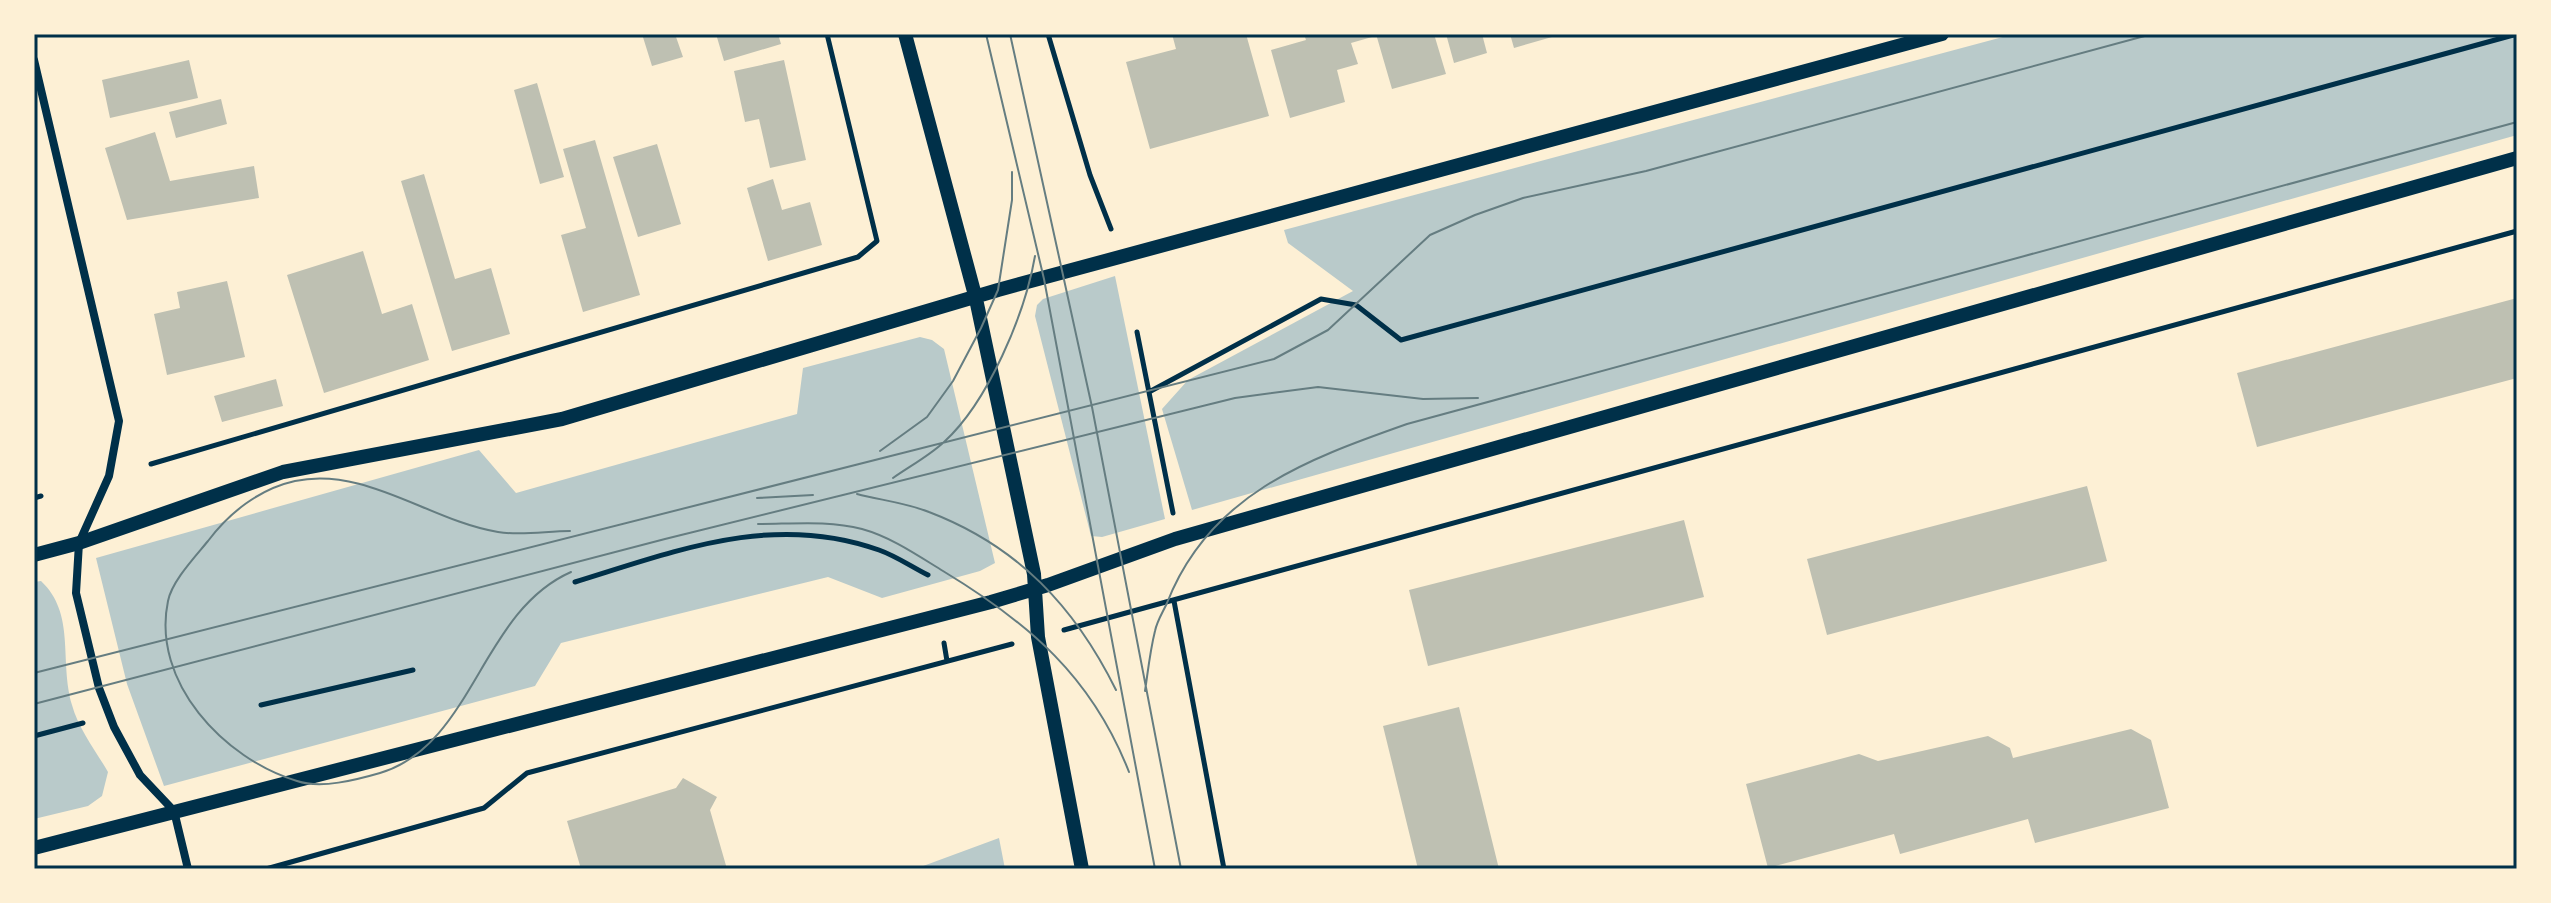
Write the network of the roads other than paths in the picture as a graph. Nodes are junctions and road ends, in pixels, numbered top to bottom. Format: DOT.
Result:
graph roads {
  1 [pos="905,34"];
  2 [pos="1942,34"];
  3 [pos="34,60"];
  4 [pos="2517,158"];
  5 [pos="976,299"];
  6 [pos="79,543"];
  7 [pos="34,555"];
  8 [pos="1036,589"];
  9 [pos="174,811"];
  10 [pos="34,848"];
  11 [pos="188,869"];
  12 [pos="1082,869"];
  1 -- 5 [label="street"];
  2 -- 5 [label="street"];
  3 -- 6 [label="street"];
  4 -- 8 [label="street"];
  5 -- 6 [label="street"];
  5 -- 8 [label="street"];
  6 -- 7 [label="street"];
  6 -- 9 [label="street"];
  8 -- 9 [label="street"];
  8 -- 12 [label="street"];
  9 -- 10 [label="street"];
  9 -- 11 [label="street"];
}
